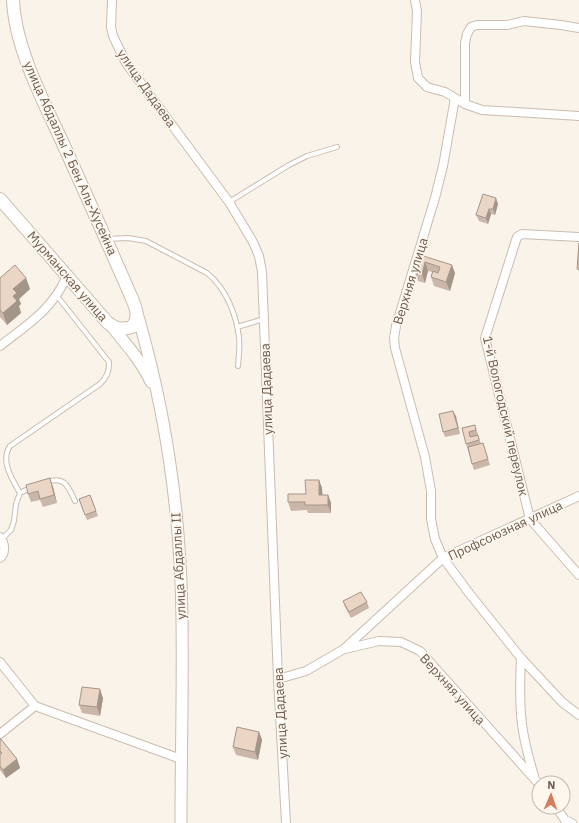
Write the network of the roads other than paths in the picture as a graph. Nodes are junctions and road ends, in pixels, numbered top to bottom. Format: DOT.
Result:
graph roads {
  1 [pos="13,0"];
  2 [pos="112,0"];
  3 [pos="416,0"];
  4 [pos="579,28"];
  5 [pos="455,98"];
  6 [pos="465,104"];
  7 [pos="579,116"];
  8 [pos="337,147"];
  9 [pos="230,202"];
  10 [pos="2,206"];
  11 [pos="579,237"];
  12 [pos="107,239"];
  13 [pos="67,276"];
  14 [pos="57,296"];
  15 [pos="137,313"];
  16 [pos="264,319"];
  17 [pos="108,323"];
  18 [pos="237,327"];
  19 [pos="0,346"];
  20 [pos="238,366"];
  21 [pos="158,397"];
  22 [pos="42,484"];
  23 [pos="36,486"];
  24 [pos="20,493"];
  25 [pos="579,496"];
  26 [pos="75,501"];
  27 [pos="530,519"];
  28 [pos="1,538"];
  29 [pos="0,558"];
  30 [pos="443,558"];
  31 [pos="579,575"];
  32 [pos="344,649"];
  33 [pos="521,658"];
  34 [pos="0,662"];
  35 [pos="278,679"];
  36 [pos="35,706"];
  37 [pos="579,715"];
  38 [pos="0,734"];
  39 [pos="181,759"];
  40 [pos="531,775"];
  41 [pos="534,775"];
  42 [pos="562,815"];
  43 [pos="181,823"];
  44 [pos="286,823"];
  45 [pos="572,823"];
  1 -- 12 [label="main road, улица Абдаллы 2 Бен Аль-Хусейна"];
  2 -- 9 [label="street, улица Дадаева"];
  3 -- 5 [label="street"];
  4 -- 6 [label="street"];
  5 -- 6 [label="street"];
  5 -- 30 [label="street, Верхняя улица"];
  6 -- 7 [label="street"];
  8 -- 9 [label="lane"];
  9 -- 16 [label="street, улица Дадаева"];
  10 -- 13 [label="main road, Мурманская улица"];
  11 -- 27 [label="street, 1-й Вологодский переулок"];
  12 -- 15 [label="main road, улица Абдаллы 2 Бен Аль-Хусейна"];
  12 -- 18 [label="lane"];
  13 -- 14 [label="street"];
  13 -- 17 [label="main road, Мурманская улица"];
  14 -- 19 [label="street"];
  14 -- 24 [label="lane"];
  15 -- 17 [label="main road, Мурманская улица"];
  15 -- 21 [label="street, улица Абдаллы II"];
  16 -- 18 [label="lane"];
  16 -- 35 [label="street, улица Дадаева"];
  17 -- 21 [label="street"];
  18 -- 20 [label="lane"];
  21 -- 39 [label="street, улица Абдаллы II"];
  22 -- 26 [label="lane"];
  23 -- 24 [label="lane"];
  24 -- 28 [label="lane"];
  25 -- 27 [label="street, Профсоюзная улица"];
  27 -- 30 [label="street, Профсоюзная улица"];
  27 -- 31 [label="street"];
  28 -- 29 [label="street"];
  30 -- 32 [label="street, Профсоюзная улица"];
  30 -- 33 [label="street, Верхняя улица"];
  32 -- 35 [label="street"];
  32 -- 40 [label="street, Верхняя улица"];
  33 -- 37 [label="street, Верхняя улица"];
  33 -- 41 [label="street"];
  34 -- 36 [label="street"];
  35 -- 44 [label="street, улица Дадаева"];
  36 -- 38 [label="street"];
  36 -- 39 [label="street"];
  39 -- 43 [label="street, улица Абдаллы II"];
  42 -- 45 [label="street"];
}
